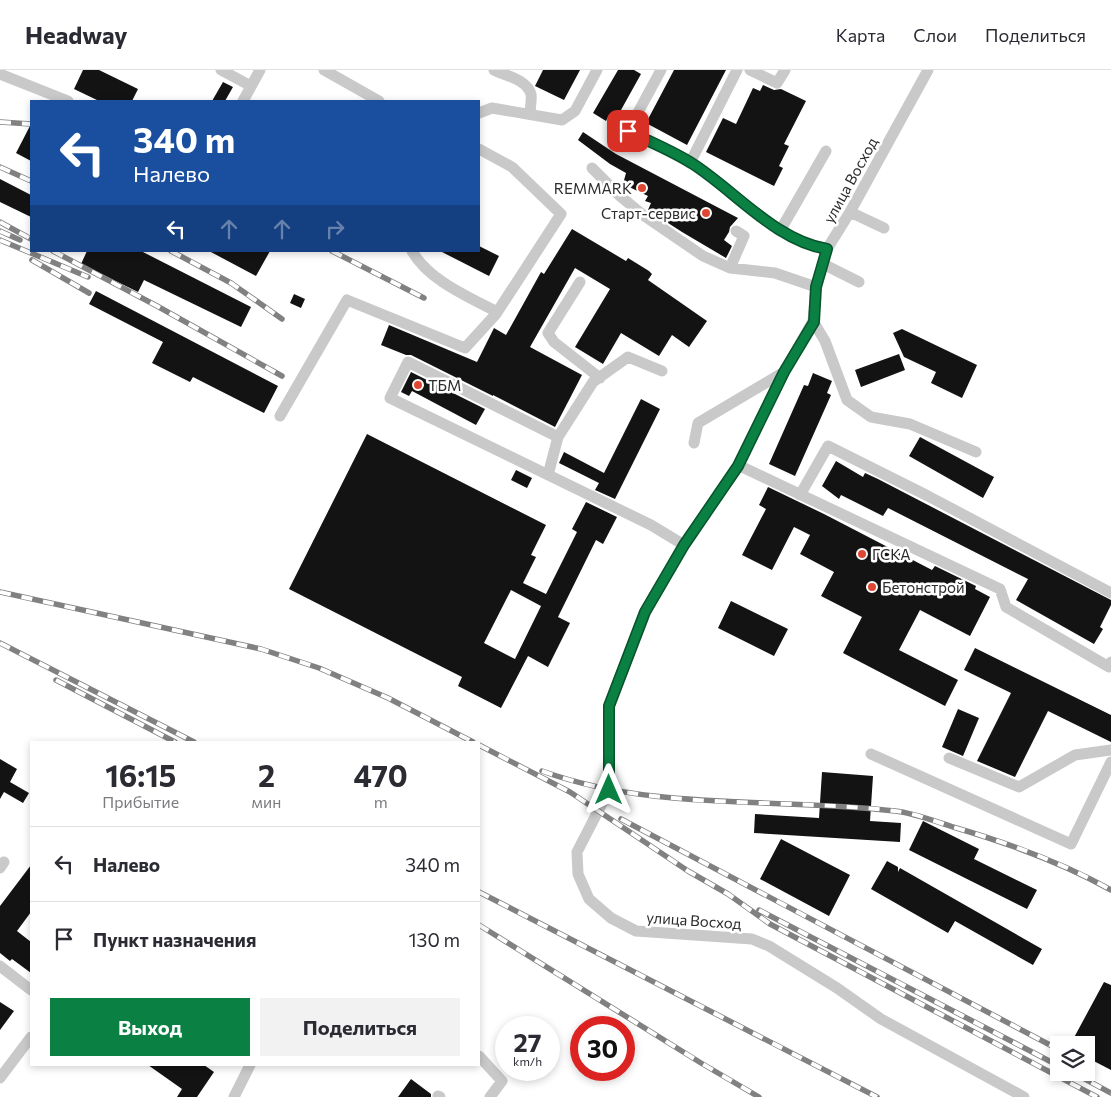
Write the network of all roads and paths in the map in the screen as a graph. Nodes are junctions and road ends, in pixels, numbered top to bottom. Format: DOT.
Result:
graph roads {
  1 [pos="221,70"];
  2 [pos="260,70"];
  3 [pos="324,70"];
  4 [pos="494,70"];
  5 [pos="597,70"];
  6 [pos="661,70"];
  7 [pos="737,70"];
  8 [pos="750,70"];
  9 [pos="784,70"];
  10 [pos="928,70"];
  11 [pos="0,74"];
  12 [pos="251,86"];
  13 [pos="65,100"];
  14 [pos="244,100"];
  15 [pos="377,100"];
  16 [pos="480,113"];
  17 [pos="530,114"];
  18 [pos="480,150"];
  19 [pos="826,150"];
  20 [pos="690,163"];
  21 [pos="592,168"];
  22 [pos="850,212"];
  23 [pos="884,228"];
  24 [pos="736,231"];
  25 [pos="780,231"];
  26 [pos="827,249"];
  27 [pos="413,252"];
  28 [pos="823,264"];
  29 [pos="730,268"];
  30 [pos="580,282"];
  31 [pos="858,282"];
  32 [pos="816,287"];
  33 [pos="497,312"];
  34 [pos="814,322"];
  35 [pos="662,371"];
  36 [pos="784,372"];
  37 [pos="600,378"];
  38 [pos="280,416"];
  39 [pos="558,437"];
  40 [pos="694,443"];
  41 [pos="976,452"];
  42 [pos="738,466"];
  43 [pos="548,474"];
  44 [pos="800,495"];
  45 [pos="684,545"];
  46 [pos="1111,593"];
  47 [pos="1111,662"];
  48 [pos="1111,750"];
  49 [pos="871,754"];
  50 [pos="949,758"];
  51 [pos="1111,762"];
  52 [pos="0,966"];
  53 [pos="30,989"];
  54 [pos="30,1038"];
  55 [pos="480,1057"];
  56 [pos="250,1066"];
  57 [pos="0,1078"];
  58 [pos="234,1097"];
  59 [pos="490,1097"];
  60 [pos="1024,1097"];
  1 -- 12 [label="street"];
  2 -- 12 [label="street"];
  3 -- 15 [label="street"];
  4 -- 17 [label="street"];
  5 -- 17 [label="street"];
  6 -- 20 [label="street"];
  7 -- 20 [label="street"];
  8 -- 9 [label="street"];
  10 -- 22 [label="street, улица Восход"];
  11 -- 13 [label="street"];
  12 -- 14 [label="street"];
  16 -- 17 [label="street"];
  18 -- 33 [label="street"];
  19 -- 25 [label="street"];
  20 -- 25 [label="street"];
  21 -- 29 [label="street"];
  22 -- 23 [label="street"];
  22 -- 26 [label="street, улица Восход"];
  24 -- 29 [label="street"];
  25 -- 26 [label="street"];
  26 -- 28 [label="street, улица Восход"];
  27 -- 33 [label="street"];
  28 -- 31 [label="street"];
  28 -- 32 [label="street, улица Восход"];
  29 -- 32 [label="street"];
  30 -- 37 [label="street"];
  32 -- 34 [label="street, улица Восход"];
  33 -- 38 [label="street"];
  34 -- 36 [label="street, улица Восход"];
  34 -- 41 [label="street"];
  35 -- 37 [label="street"];
  36 -- 40 [label="street"];
  36 -- 42 [label="street, улица Восход"];
  37 -- 39 [label="street"];
  39 -- 43 [label="street"];
  39 -- 43 [label="street"];
  42 -- 44 [label="street"];
  42 -- 45 [label="street, улица Восход"];
  43 -- 45 [label="street"];
  44 -- 46 [label="street"];
  44 -- 47 [label="street"];
  45 -- 60 [label="street, улица Восход"];
  48 -- 50 [label="street"];
  49 -- 51 [label="street"];
  52 -- 53 [label="street"];
  54 -- 57 [label="street"];
  55 -- 59 [label="street"];
  56 -- 58 [label="street"];
}
